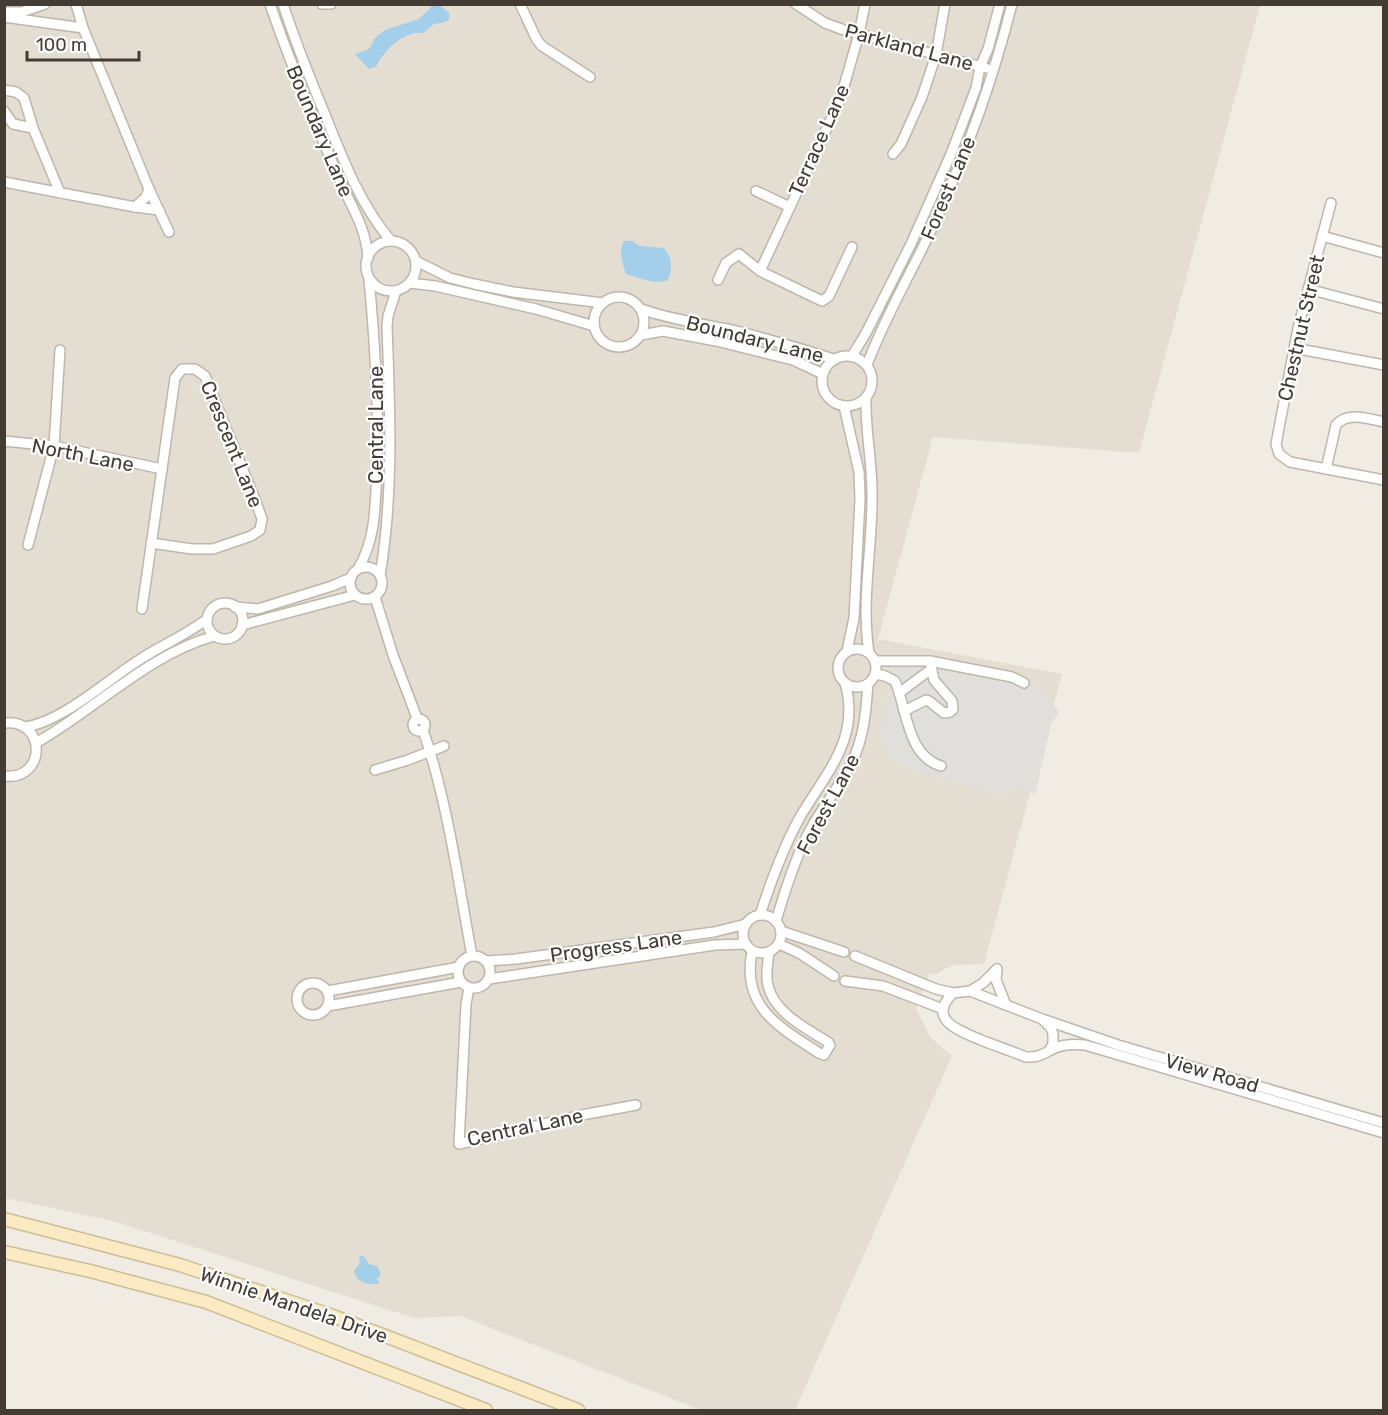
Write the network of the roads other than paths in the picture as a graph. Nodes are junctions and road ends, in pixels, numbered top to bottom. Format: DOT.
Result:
graph roads {
  1 [pos="45,4"];
  2 [pos="75,4"];
  3 [pos="270,4"];
  4 [pos="283,4"];
  5 [pos="322,4"];
  6 [pos="331,4"];
  7 [pos="796,4"];
  8 [pos="865,4"];
  9 [pos="945,4"];
  10 [pos="1000,4"];
  11 [pos="1012,4"];
  12 [pos="522,5"];
  13 [pos="4,11"];
  14 [pos="4,17"];
  15 [pos="83,28"];
  16 [pos="859,34"];
  17 [pos="936,55"];
  18 [pos="980,67"];
  19 [pos="992,70"];
  20 [pos="590,77"];
  21 [pos="4,90"];
  22 [pos="4,111"];
  23 [pos="33,128"];
  24 [pos="893,154"];
  25 [pos="4,182"];
  26 [pos="149,189"];
  27 [pos="756,191"];
  28 [pos="60,193"];
  29 [pos="1331,203"];
  30 [pos="135,207"];
  31 [pos="790,207"];
  32 [pos="159,210"];
  33 [pos="170,232"];
  34 [pos="1322,236"];
  35 [pos="391,241"];
  36 [pos="852,247"];
  37 [pos="1383,253"];
  38 [pos="368,258"];
  39 [pos="416,261"];
  40 [pos="760,271"];
  41 [pos="369,279"];
  42 [pos="718,280"];
  43 [pos="410,283"];
  44 [pos="1308,289"];
  45 [pos="396,291"];
  46 [pos="603,303"];
  47 [pos="641,309"];
  48 [pos="1383,309"];
  49 [pos="594,326"];
  50 [pos="866,333"];
  51 [pos="641,335"];
  52 [pos="877,340"];
  53 [pos="1293,348"];
  54 [pos="60,350"];
  55 [pos="852,356"];
  56 [pos="834,359"];
  57 [pos="867,365"];
  58 [pos="1383,365"];
  59 [pos="823,374"];
  60 [pos="866,398"];
  61 [pos="844,406"];
  62 [pos="1383,422"];
  63 [pos="4,441"];
  64 [pos="54,446"];
  65 [pos="1326,469"];
  66 [pos="162,470"];
  67 [pos="1383,480"];
  68 [pos="151,543"];
  69 [pos="28,545"];
  70 [pos="358,569"];
  71 [pos="380,575"];
  72 [pos="351,578"];
  73 [pos="355,595"];
  74 [pos="375,597"];
  75 [pos="235,607"];
  76 [pos="142,609"];
  77 [pos="207,619"];
  78 [pos="242,625"];
  79 [pos="214,636"];
  80 [pos="848,651"];
  81 [pos="872,657"];
  82 [pos="930,666"];
  83 [pos="876,674"];
  84 [pos="1024,682"];
  85 [pos="845,683"];
  86 [pos="868,684"];
  87 [pos="899,693"];
  88 [pos="904,711"];
  89 [pos="6,720"];
  90 [pos="25,727"];
  91 [pos="36,743"];
  92 [pos="444,746"];
  93 [pos="430,752"];
  94 [pos="941,766"];
  95 [pos="375,770"];
  96 [pos="4,776"];
  97 [pos="760,915"];
  98 [pos="776,921"];
  99 [pos="746,924"];
  100 [pos="781,931"];
  101 [pos="778,944"];
  102 [pos="749,948"];
  103 [pos="769,952"];
  104 [pos="844,952"];
  105 [pos="472,956"];
  106 [pos="855,956"];
  107 [pos="486,961"];
  108 [pos="459,967"];
  109 [pos="834,976"];
  110 [pos="489,979"];
  111 [pos="845,981"];
  112 [pos="465,985"];
  113 [pos="327,991"];
  114 [pos="970,991"];
  115 [pos="953,993"];
  116 [pos="1006,1005"];
  117 [pos="327,1006"];
  118 [pos="943,1009"];
  119 [pos="1042,1019"];
  120 [pos="1049,1051"];
  121 [pos="636,1105"];
  122 [pos="1383,1123"];
  123 [pos="1383,1133"];
  124 [pos="4,1219"];
  125 [pos="4,1252"];
  126 [pos="486,1410"];
  127 [pos="578,1410"];
  1 -- 13 [label="street"];
  2 -- 15 [label="street"];
  3 -- 38 [label="street, Boundary Lane"];
  4 -- 35 [label="street, Boundary Lane"];
  5 -- 6 [label="street"];
  7 -- 16 [label="street, Parkland Lane"];
  8 -- 16 [label="street, Terrace Lane"];
  9 -- 17 [label="street"];
  10 -- 18 [label="street, Forest Lane"];
  11 -- 19 [label="street, Forest Lane"];
  12 -- 20 [label="street"];
  14 -- 15 [label="street"];
  15 -- 26 [label="street"];
  16 -- 17 [label="street, Parkland Lane"];
  16 -- 31 [label="street, Terrace Lane"];
  17 -- 18 [label="street, Parkland Lane"];
  17 -- 24 [label="street"];
  18 -- 19 [label="street, Parkland Lane"];
  18 -- 50 [label="street, Forest Lane"];
  19 -- 52 [label="street, Forest Lane"];
  21 -- 23 [label="street"];
  22 -- 23 [label="street"];
  23 -- 28 [label="street"];
  25 -- 28 [label="street"];
  26 -- 30 [label="street"];
  26 -- 32 [label="street"];
  27 -- 31 [label="street"];
  28 -- 30 [label="street"];
  29 -- 34 [label="street, Chestnut Street"];
  30 -- 32 [label="street"];
  31 -- 40 [label="street, Terrace Lane"];
  32 -- 33 [label="street"];
  34 -- 37 [label="street"];
  34 -- 44 [label="street, Chestnut Street"];
  35 -- 38 [label="street"];
  35 -- 39 [label="street"];
  36 -- 40 [label="street"];
  38 -- 41 [label="street"];
  39 -- 43 [label="street"];
  39 -- 46 [label="street"];
  40 -- 42 [label="street"];
  41 -- 45 [label="street"];
  41 -- 70 [label="street, Central Lane"];
  43 -- 45 [label="street"];
  43 -- 49 [label="street"];
  44 -- 48 [label="street"];
  44 -- 53 [label="street, Chestnut Street"];
  45 -- 71 [label="street, Central Lane"];
  46 -- 47 [label="street"];
  46 -- 49 [label="street"];
  47 -- 51 [label="street"];
  47 -- 56 [label="street, Boundary Lane"];
  49 -- 51 [label="street"];
  50 -- 52 [label="street"];
  50 -- 55 [label="street, Forest Lane"];
  51 -- 59 [label="street, Boundary Lane"];
  52 -- 57 [label="street, Forest Lane"];
  53 -- 58 [label="street"];
  53 -- 65 [label="street, Chestnut Street"];
  54 -- 64 [label="street"];
  55 -- 56 [label="street"];
  55 -- 57 [label="street"];
  56 -- 59 [label="street"];
  57 -- 60 [label="street"];
  59 -- 61 [label="street"];
  60 -- 61 [label="street"];
  60 -- 81 [label="street"];
  61 -- 80 [label="street"];
  62 -- 65 [label="street"];
  63 -- 64 [label="street, North Lane"];
  64 -- 66 [label="street, North Lane"];
  64 -- 69 [label="street"];
  65 -- 67 [label="street"];
  66 -- 68 [label="street, Crescent Lane"];
  66 -- 68 [label="street, Crescent Lane"];
  68 -- 76 [label="street, Crescent Lane"];
  70 -- 71 [label="street"];
  70 -- 72 [label="street, Central Lane"];
  71 -- 74 [label="street, Central Lane"];
  72 -- 73 [label="street"];
  72 -- 75 [label="street"];
  73 -- 74 [label="street"];
  73 -- 78 [label="street"];
  74 -- 93 [label="street"];
  75 -- 77 [label="street"];
  75 -- 78 [label="street"];
  77 -- 79 [label="street"];
  77 -- 90 [label="street"];
  78 -- 79 [label="street"];
  79 -- 91 [label="street"];
  80 -- 81 [label="street"];
  80 -- 85 [label="street"];
  81 -- 82 [label="street"];
  81 -- 83 [label="street"];
  82 -- 84 [label="street"];
  82 -- 87 [label="street"];
  82 -- 88 [label="street"];
  83 -- 86 [label="street"];
  83 -- 87 [label="street"];
  85 -- 86 [label="street"];
  85 -- 97 [label="street, Forest Lane"];
  86 -- 98 [label="street, Forest Lane"];
  87 -- 88 [label="street"];
  88 -- 94 [label="street"];
  89 -- 90 [label="street"];
  90 -- 91 [label="street"];
  91 -- 96 [label="street"];
  92 -- 93 [label="street"];
  93 -- 95 [label="street"];
  93 -- 105 [label="street"];
  97 -- 98 [label="street"];
  97 -- 99 [label="street"];
  98 -- 100 [label="street"];
  99 -- 102 [label="street"];
  99 -- 107 [label="street, Progress Lane"];
  100 -- 101 [label="street"];
  100 -- 104 [label="street"];
  101 -- 103 [label="street"];
  101 -- 109 [label="street"];
  102 -- 103 [label="street"];
  102 -- 103 [label="street"];
  102 -- 110 [label="street, Progress Lane"];
  105 -- 107 [label="street"];
  105 -- 108 [label="street"];
  106 -- 115 [label="street"];
  107 -- 110 [label="street"];
  108 -- 112 [label="street"];
  108 -- 113 [label="street"];
  110 -- 112 [label="street"];
  111 -- 118 [label="street"];
  112 -- 117 [label="street"];
  112 -- 121 [label="street, Central Lane"];
  113 -- 117 [label="street"];
  113 -- 117 [label="street"];
  114 -- 115 [label="street, View Road"];
  114 -- 116 [label="street, View Road"];
  114 -- 116 [label="street"];
  115 -- 118 [label="street"];
  116 -- 119 [label="street, View Road"];
  118 -- 120 [label="street, View Road"];
  119 -- 120 [label="street"];
  119 -- 122 [label="street, View Road"];
  120 -- 123 [label="street, View Road"];
  124 -- 127 [label="main road, Winnie Mandela Drive"];
  125 -- 126 [label="main road, Winnie Mandela Drive"];
}
